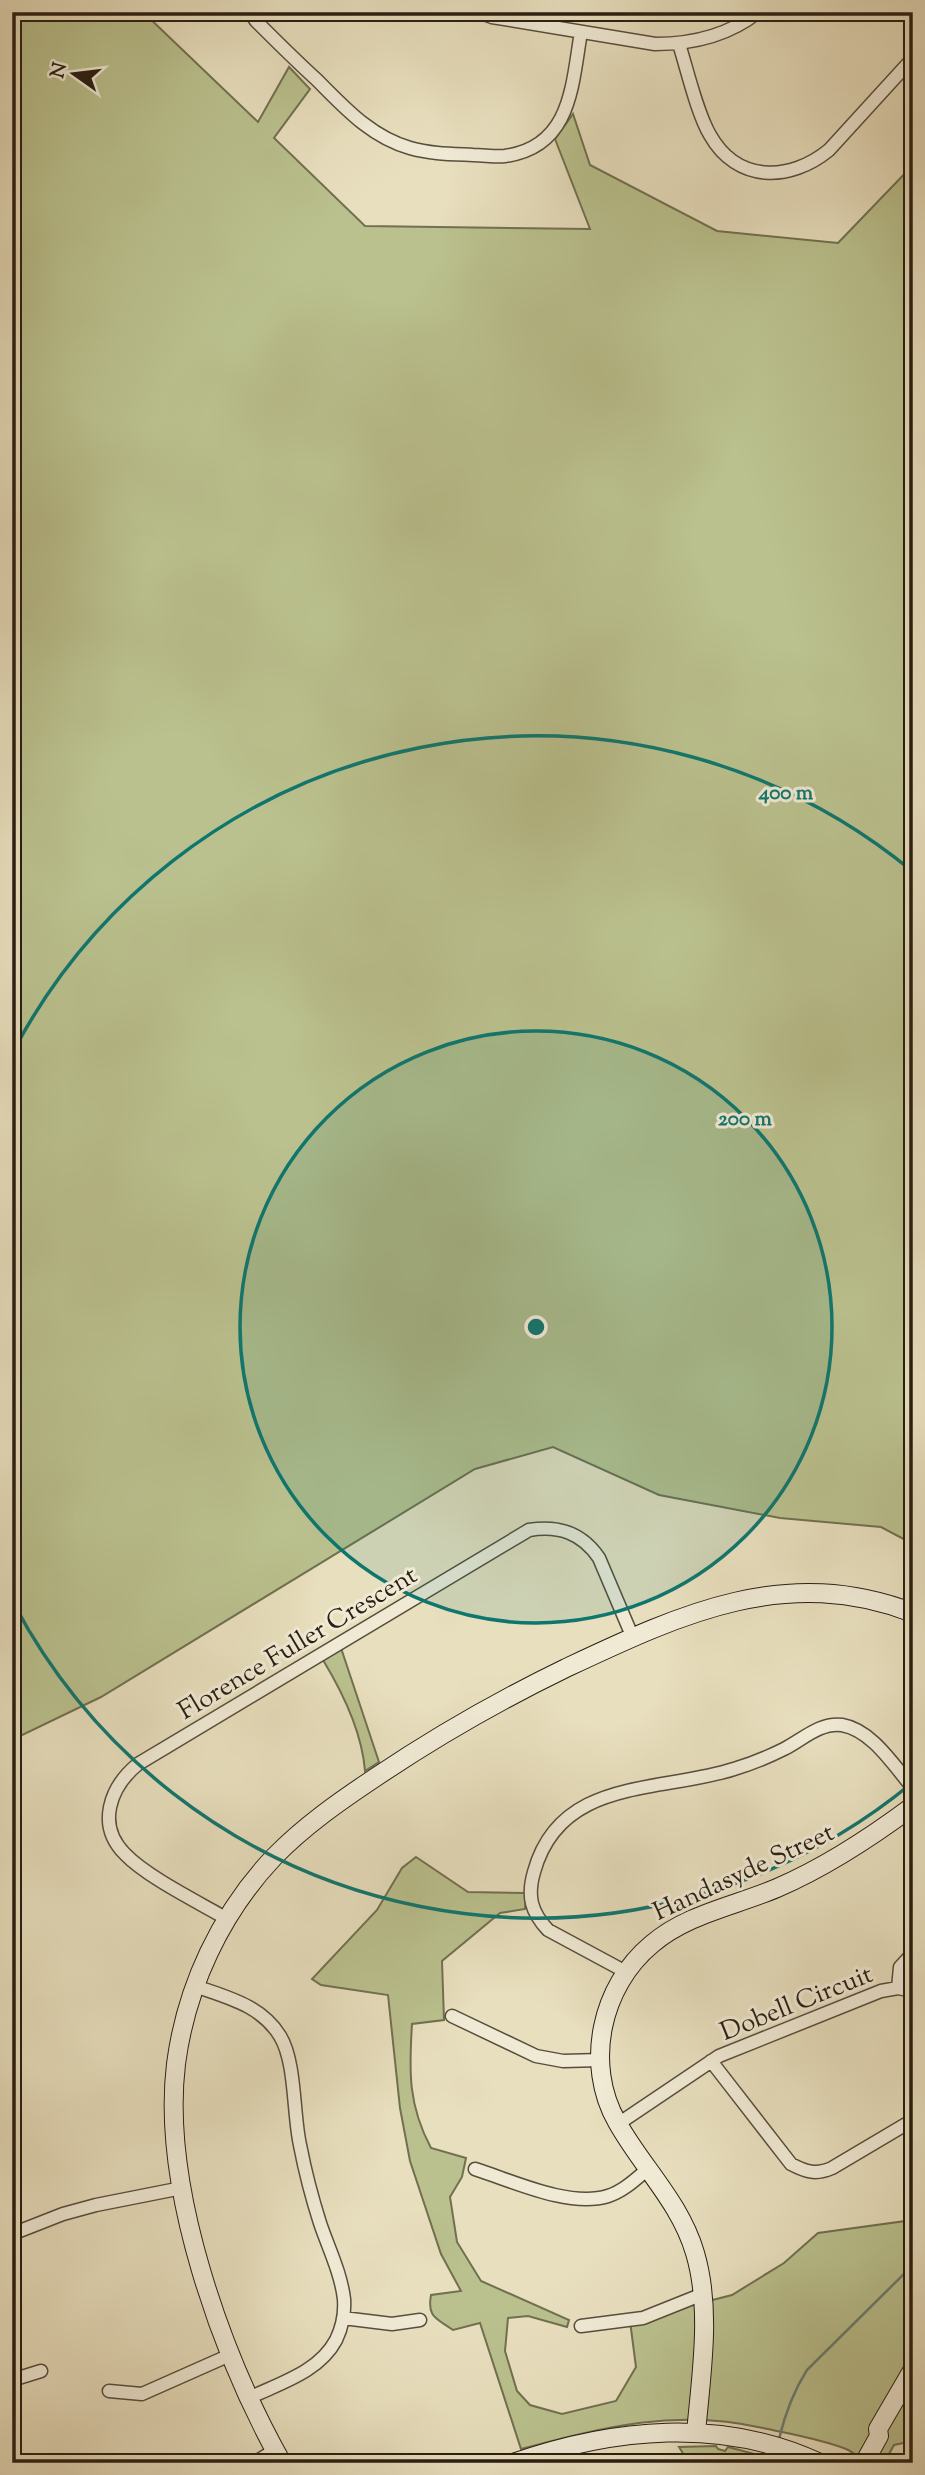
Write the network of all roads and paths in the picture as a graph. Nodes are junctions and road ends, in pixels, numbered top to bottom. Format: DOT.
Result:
graph roads {
  1 [pos="250,12"];
  2 [pos="478,12"];
  3 [pos="758,12"];
  4 [pos="581,32"];
  5 [pos="679,44"];
  6 [pos="913,58"];
  7 [pos="913,1613"];
  8 [pos="633,1638"];
  9 [pos="913,1788"];
  10 [pos="913,1806"];
  11 [pos="227,1919"];
  12 [pos="913,1953"];
  13 [pos="626,1972"];
  14 [pos="195,1986"];
  15 [pos="898,1987"];
  16 [pos="913,1991"];
  17 [pos="452,2017"];
  18 [pos="601,2060"];
  19 [pos="710,2061"];
  20 [pos="913,2120"];
  21 [pos="618,2124"];
  22 [pos="649,2168"];
  23 [pos="475,2169"];
  24 [pos="182,2188"];
  25 [pos="12,2234"];
  26 [pos="703,2294"];
  27 [pos="343,2318"];
  28 [pos="420,2320"];
  29 [pos="581,2326"];
  30 [pos="230,2355"];
  31 [pos="41,2371"];
  32 [pos="909,2376"];
  33 [pos="12,2380"];
  34 [pos="109,2391"];
  35 [pos="249,2398"];
  36 [pos="878,2429"];
  37 [pos="696,2432"];
  38 [pos="278,2456"];
  39 [pos="254,2463"];
  40 [pos="513,2463"];
  41 [pos="820,2463"];
  42 [pos="854,2463"];
  43 [pos="864,2463"];
  1 -- 4 [label="street"];
  2 -- 4 [label="street"];
  3 -- 5 [label="street"];
  4 -- 5 [label="street"];
  5 -- 6 [label="street"];
  7 -- 8 [label="street"];
  8 -- 11 [label="street"];
  8 -- 11 [label="street, Florence Fuller Crescent"];
  9 -- 13 [label="street"];
  10 -- 13 [label="street, Handasyde Street"];
  11 -- 14 [label="street"];
  12 -- 15 [label="street, Dobell Circuit"];
  13 -- 18 [label="street, Handasyde Street"];
  14 -- 24 [label="street"];
  14 -- 27 [label="street"];
  15 -- 16 [label="street, Dobell Circuit"];
  15 -- 19 [label="street, Dobell Circuit"];
  17 -- 18 [label="street"];
  18 -- 21 [label="street, Handasyde Street"];
  19 -- 20 [label="street, Dobell Circuit"];
  19 -- 21 [label="street, Dobell Circuit"];
  21 -- 22 [label="street, Handasyde Street"];
  22 -- 23 [label="street"];
  22 -- 26 [label="street, Handasyde Street"];
  24 -- 25 [label="street"];
  24 -- 30 [label="street"];
  26 -- 29 [label="street"];
  26 -- 37 [label="street, Handasyde Street"];
  27 -- 28 [label="street"];
  27 -- 35 [label="street"];
  30 -- 34 [label="street"];
  30 -- 35 [label="street"];
  31 -- 33 [label="street"];
  32 -- 36 [label="street"];
  35 -- 38 [label="street"];
  36 -- 42 [label="street"];
  36 -- 43 [label="street"];
  37 -- 40 [label="street"];
  37 -- 41 [label="street"];
  38 -- 39 [label="street"];
}
